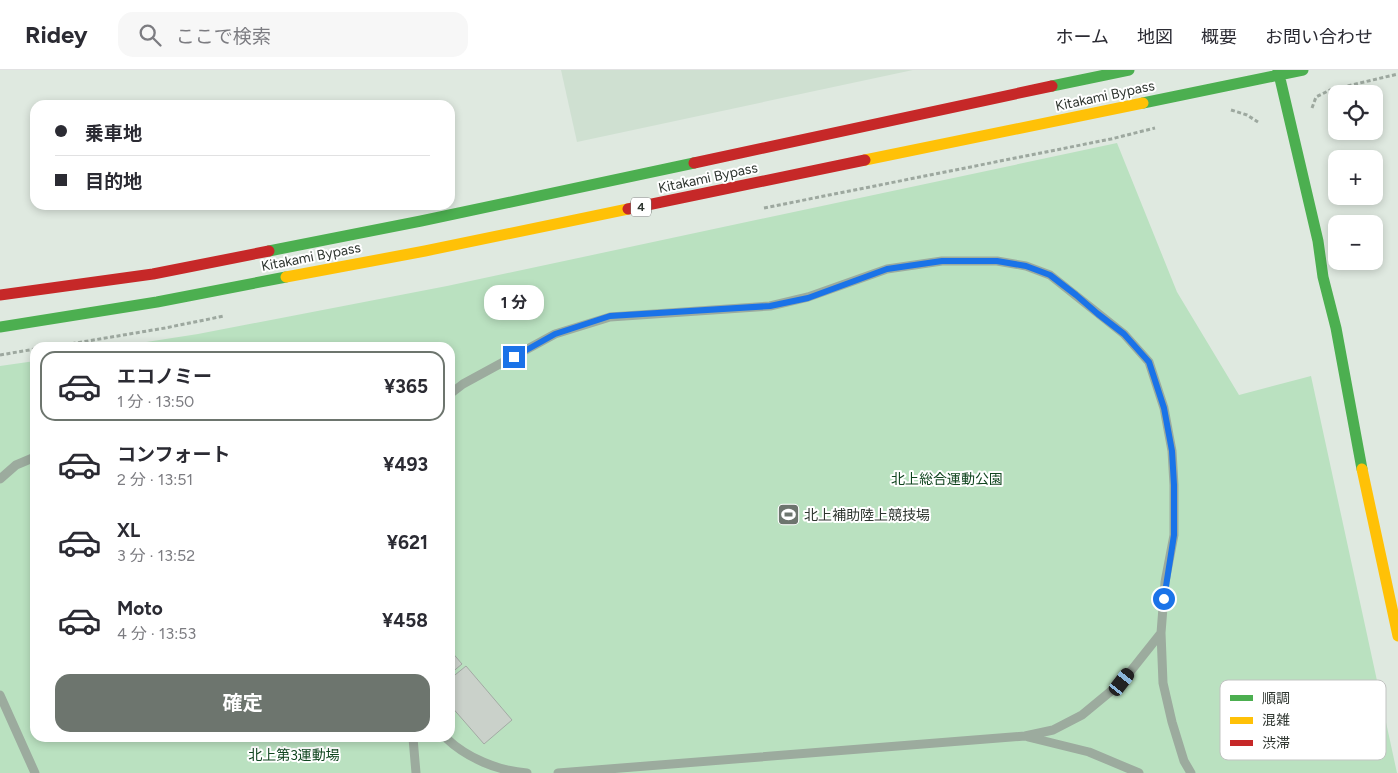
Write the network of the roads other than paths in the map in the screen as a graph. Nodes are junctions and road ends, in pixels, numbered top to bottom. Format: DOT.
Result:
graph roads {
  1 [pos="1129,70"];
  2 [pos="1303,70"];
  3 [pos="1279,73"];
  4 [pos="0,295"];
  5 [pos="0,328"];
  6 [pos="455,390"];
  7 [pos="30,459"];
  8 [pos="0,479"];
  9 [pos="1161,633"];
  10 [pos="1398,636"];
  11 [pos="0,695"];
  12 [pos="1025,736"];
  13 [pos="413,742"];
  14 [pos="450,742"];
  15 [pos="656,765"];
  16 [pos="35,773"];
  17 [pos="416,773"];
  18 [pos="527,773"];
  19 [pos="558,773"];
  20 [pos="635,773"];
  21 [pos="1139,773"];
  22 [pos="1190,773"];
  1 -- 4 [label="main road, Kitakami Bypass"];
  2 -- 3 [label="main road, Kitakami Bypass / 4"];
  3 -- 5 [label="main road, Kitakami Bypass / 4"];
  3 -- 10 [label="main road"];
  6 -- 9 [label="lane"];
  7 -- 8 [label="lane"];
  9 -- 12 [label="lane"];
  9 -- 22 [label="lane"];
  11 -- 16 [label="lane"];
  12 -- 15 [label="lane"];
  12 -- 21 [label="lane"];
  13 -- 17 [label="lane"];
  14 -- 18 [label="lane"];
  15 -- 19 [label="lane"];
  15 -- 20 [label="lane"];
}
